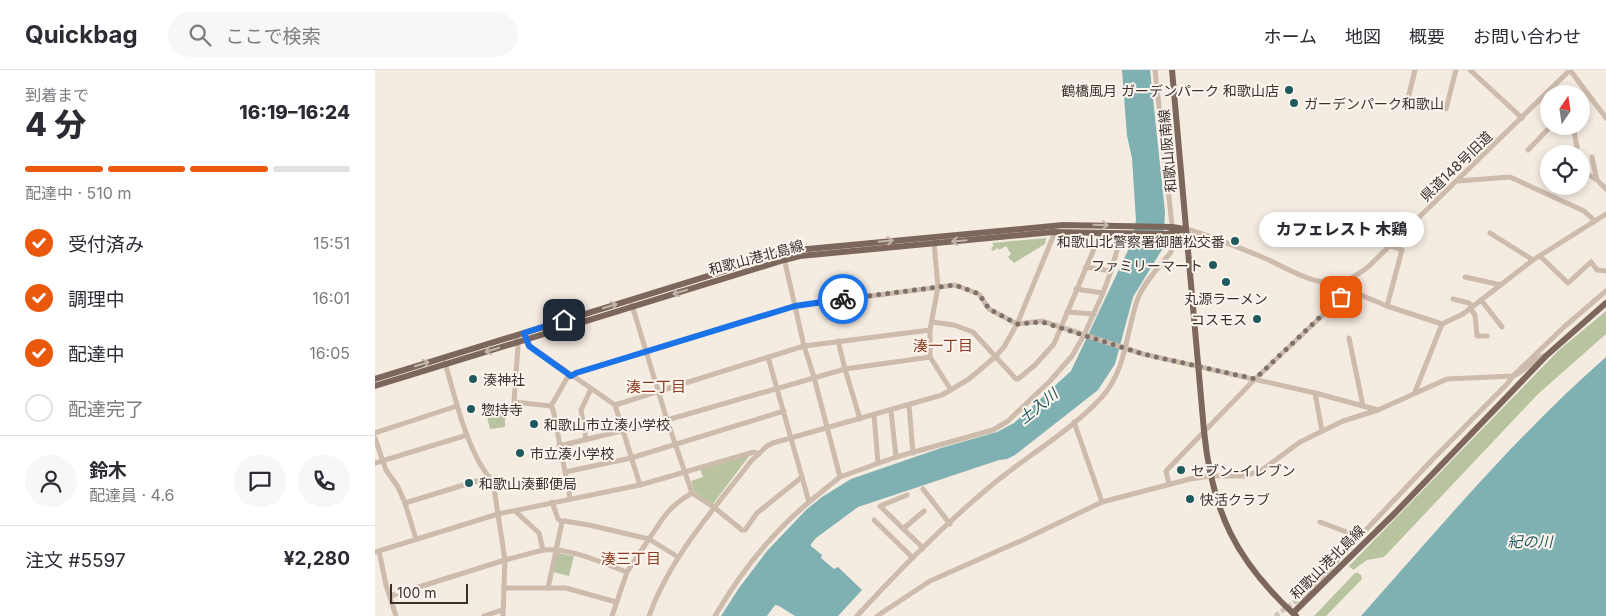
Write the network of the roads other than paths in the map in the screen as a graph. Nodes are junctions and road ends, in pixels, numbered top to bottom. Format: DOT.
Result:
graph roads {
  1 [pos="1155,70"];
  2 [pos="1172,70"];
  3 [pos="1415,70"];
  4 [pos="1456,70"];
  5 [pos="1470,70"];
  6 [pos="1570,70"];
  7 [pos="1556,85"];
  8 [pos="1540,101"];
  9 [pos="1407,103"];
  10 [pos="1446,109"];
  11 [pos="1522,118"];
  12 [pos="1606,118"];
  13 [pos="1542,135"];
  14 [pos="1528,150"];
  15 [pos="1592,157"];
  16 [pos="1590,176"];
  17 [pos="1458,180"];
  18 [pos="1597,180"];
  19 [pos="1606,189"];
  20 [pos="1606,214"];
  21 [pos="1595,221"];
  22 [pos="1053,229"];
  23 [pos="1186,229"];
  24 [pos="1130,230"];
  25 [pos="1170,231"];
  26 [pos="1100,232"];
  27 [pos="1122,233"];
  28 [pos="1490,233"];
  29 [pos="933,240"];
  30 [pos="1390,246"];
  31 [pos="783,256"];
  32 [pos="1540,256"];
  33 [pos="1533,260"];
  34 [pos="1086,268"];
  35 [pos="1111,271"];
  36 [pos="1606,271"];
  37 [pos="1465,277"];
  38 [pos="1343,285"];
  39 [pos="1501,285"];
  40 [pos="938,287"];
  41 [pos="1076,289"];
  42 [pos="1606,291"];
  43 [pos="1103,293"];
  44 [pos="1453,299"];
  45 [pos="1481,300"];
  46 [pos="632,303"];
  47 [pos="1606,303"];
  48 [pos="795,306"];
  49 [pos="1387,306"];
  50 [pos="1471,307"];
  51 [pos="1067,312"];
  52 [pos="1094,314"];
  53 [pos="932,322"];
  54 [pos="1017,324"];
  55 [pos="1442,324"];
  56 [pos="1502,327"];
  57 [pos="1060,328"];
  58 [pos="930,330"];
  59 [pos="525,336"];
  60 [pos="1085,336"];
  61 [pos="1487,336"];
  62 [pos="1349,338"];
  63 [pos="516,339"];
  64 [pos="837,341"];
  65 [pos="804,346"];
  66 [pos="1123,349"];
  67 [pos="647,352"];
  68 [pos="1547,355"];
  69 [pos="769,357"];
  70 [pos="930,357"];
  71 [pos="995,357"];
  72 [pos="444,361"];
  73 [pos="1199,366"];
  74 [pos="845,369"];
  75 [pos="571,376"];
  76 [pos="1513,376"];
  77 [pos="814,377"];
  78 [pos="375,379"];
  79 [pos="1255,379"];
  80 [pos="375,386"];
  81 [pos="777,387"];
  82 [pos="591,389"];
  83 [pos="951,390"];
  84 [pos="659,391"];
  85 [pos="1415,392"];
  86 [pos="1315,394"];
  87 [pos="615,405"];
  88 [pos="909,405"];
  89 [pos="457,406"];
  90 [pos="551,406"];
  91 [pos="1363,406"];
  92 [pos="1378,410"];
  93 [pos="784,411"];
  94 [pos="891,411"];
  95 [pos="873,415"];
  96 [pos="860,419"];
  97 [pos="667,420"];
  98 [pos="1074,422"];
  99 [pos="828,427"];
  100 [pos="1204,431"];
  101 [pos="1322,431"];
  102 [pos="623,432"];
  103 [pos="375,433"];
  104 [pos="467,435"];
  105 [pos="375,438"];
  106 [pos="791,438"];
  107 [pos="586,440"];
  108 [pos="676,445"];
  109 [pos="559,446"];
  110 [pos="913,453"];
  111 [pos="759,454"];
  112 [pos="896,457"];
  113 [pos="631,458"];
  114 [pos="382,460"];
  115 [pos="878,462"];
  116 [pos="375,463"];
  117 [pos="685,471"];
  118 [pos="565,472"];
  119 [pos="1211,476"];
  120 [pos="490,477"];
  121 [pos="802,477"];
  122 [pos="841,477"];
  123 [pos="1169,484"];
  124 [pos="640,485"];
  125 [pos="923,489"];
  126 [pos="692,493"];
  127 [pos="907,495"];
  128 [pos="570,498"];
  129 [pos="552,502"];
  130 [pos="809,502"];
  131 [pos="1102,502"];
  132 [pos="405,503"];
  133 [pos="715,508"];
  134 [pos="515,511"];
  135 [pos="924,511"];
  136 [pos="498,514"];
  137 [pos="874,520"];
  138 [pos="562,522"];
  139 [pos="1321,522"];
  140 [pos="950,524"];
  141 [pos="903,529"];
  142 [pos="1360,537"];
  143 [pos="649,539"];
  144 [pos="416,540"];
  145 [pos="555,548"];
  146 [pos="923,548"];
  147 [pos="543,550"];
  148 [pos="377,551"];
  149 [pos="678,557"];
  150 [pos="913,558"];
  151 [pos="505,560"];
  152 [pos="627,572"];
  153 [pos="504,588"];
  154 [pos="548,588"];
  155 [pos="390,596"];
  156 [pos="1305,598"];
  157 [pos="616,602"];
  158 [pos="502,613"];
  159 [pos="716,615"];
  160 [pos="1293,615"];
  161 [pos="396,616"];
  162 [pos="485,616"];
  163 [pos="612,616"];
  164 [pos="649,616"];
  165 [pos="710,616"];
  166 [pos="857,616"];
  167 [pos="877,616"];
  1 -- 25 [label="street"];
  2 -- 23 [label="main road, 和歌山阪南線"];
  3 -- 9 [label="street"];
  4 -- 10 [label="street"];
  5 -- 11 [label="street"];
  6 -- 7 [label="street, 県道148号旧道"];
  6 -- 12 [label="street"];
  8 -- 11 [label="street, 県道148号旧道"];
  11 -- 17 [label="street, 県道148号旧道"];
  13 -- 14 [label="street"];
  15 -- 18 [label="street"];
  16 -- 18 [label="street"];
  17 -- 21 [label="street"];
  17 -- 30 [label="street, 県道148号旧道"];
  18 -- 19 [label="street"];
  20 -- 21 [label="street"];
  21 -- 32 [label="street"];
  22 -- 24 [label="main road, 和歌山港北島線, one-way"];
  22 -- 26 [label="main road, 和歌山港北島線"];
  22 -- 29 [label="main road, 和歌山港北島線"];
  22 -- 54 [label="street"];
  23 -- 25 [label="main road, 和歌山港北島線"];
  23 -- 38 [label="street"];
  23 -- 73 [label="main road, 和歌山港北島線"];
  24 -- 25 [label="main road, 和歌山港北島線"];
  24 -- 27 [label="main road, 和歌山港北島線"];
  25 -- 66 [label="street"];
  26 -- 27 [label="main road, 和歌山港北島線"];
  26 -- 34 [label="street"];
  27 -- 35 [label="street"];
  28 -- 33 [label="street"];
  29 -- 31 [label="main road, 和歌山港北島線"];
  29 -- 40 [label="street"];
  30 -- 38 [label="street, 県道148号旧道"];
  30 -- 49 [label="street"];
  31 -- 46 [label="main road, 和歌山港北島線"];
  31 -- 48 [label="street"];
  32 -- 33 [label="street"];
  32 -- 36 [label="street"];
  33 -- 39 [label="street"];
  34 -- 35 [label="street"];
  34 -- 41 [label="street"];
  35 -- 43 [label="street"];
  37 -- 39 [label="street"];
  38 -- 49 [label="street"];
  38 -- 79 [label="street"];
  39 -- 45 [label="street"];
  40 -- 48 [label="street"];
  40 -- 53 [label="street"];
  40 -- 54 [label="street"];
  41 -- 43 [label="street"];
  41 -- 51 [label="street"];
  42 -- 76 [label="street"];
  43 -- 52 [label="street"];
  44 -- 50 [label="street"];
  45 -- 50 [label="street"];
  45 -- 56 [label="street"];
  46 -- 59 [label="main road, 和歌山港北島線"];
  46 -- 67 [label="street"];
  47 -- 68 [label="main road, 和歌山港北島線"];
  48 -- 65 [label="street"];
  48 -- 67 [label="street"];
  49 -- 55 [label="street"];
  50 -- 55 [label="street"];
  50 -- 61 [label="street"];
  51 -- 52 [label="street"];
  51 -- 57 [label="street"];
  52 -- 60 [label="street"];
  53 -- 58 [label="street"];
  53 -- 71 [label="street"];
  54 -- 57 [label="street"];
  54 -- 71 [label="street"];
  55 -- 85 [label="street"];
  57 -- 60 [label="street"];
  57 -- 71 [label="street"];
  58 -- 64 [label="street"];
  58 -- 70 [label="street"];
  59 -- 63 [label="main road, 和歌山港北島線"];
  59 -- 75 [label="street"];
  60 -- 66 [label="street"];
  60 -- 110 [label="street"];
  62 -- 91 [label="street"];
  63 -- 72 [label="main road, 和歌山港北島線"];
  63 -- 90 [label="street"];
  64 -- 65 [label="street"];
  64 -- 74 [label="street"];
  65 -- 69 [label="street"];
  65 -- 77 [label="street"];
  66 -- 73 [label="street"];
  66 -- 98 [label="street"];
  67 -- 75 [label="street"];
  67 -- 84 [label="street"];
  68 -- 76 [label="street"];
  68 -- 156 [label="main road, 和歌山港北島線"];
  69 -- 81 [label="street"];
  69 -- 84 [label="street"];
  70 -- 74 [label="street"];
  70 -- 83 [label="street"];
  71 -- 83 [label="street"];
  78 -- 72 [label="main road, 和歌山港北島線, one-way"];
  72 -- 80 [label="main road, 和歌山港北島線"];
  72 -- 89 [label="street"];
  73 -- 79 [label="street"];
  73 -- 100 [label="main road, 和歌山港北島線"];
  74 -- 77 [label="street"];
  74 -- 96 [label="street"];
  75 -- 82 [label="street"];
  75 -- 90 [label="street"];
  76 -- 85 [label="street"];
  76 -- 142 [label="street"];
  77 -- 81 [label="street"];
  77 -- 99 [label="street"];
  79 -- 86 [label="street"];
  79 -- 100 [label="street"];
  81 -- 93 [label="street"];
  81 -- 97 [label="street"];
  82 -- 87 [label="street"];
  82 -- 107 [label="street"];
  83 -- 88 [label="street"];
  84 -- 87 [label="street"];
  84 -- 97 [label="street"];
  85 -- 92 [label="street"];
  86 -- 91 [label="street"];
  86 -- 101 [label="street"];
  87 -- 102 [label="street"];
  88 -- 94 [label="street"];
  88 -- 110 [label="street"];
  89 -- 103 [label="street"];
  89 -- 104 [label="street"];
  90 -- 109 [label="street"];
  91 -- 92 [label="street"];
  92 -- 101 [label="street"];
  93 -- 106 [label="street"];
  93 -- 108 [label="street"];
  94 -- 95 [label="street"];
  94 -- 112 [label="street"];
  95 -- 96 [label="street"];
  95 -- 115 [label="street"];
  96 -- 99 [label="street"];
  97 -- 102 [label="street"];
  97 -- 108 [label="street"];
  98 -- 131 [label="street"];
  98 -- 140 [label="street"];
  99 -- 106 [label="street"];
  99 -- 122 [label="street"];
  100 -- 119 [label="main road, 和歌山港北島線"];
  100 -- 123 [label="street"];
  101 -- 119 [label="street"];
  102 -- 107 [label="street"];
  102 -- 113 [label="street"];
  104 -- 114 [label="street"];
  104 -- 120 [label="street"];
  105 -- 114 [label="street"];
  106 -- 111 [label="street"];
  106 -- 121 [label="street"];
  107 -- 109 [label="street"];
  108 -- 113 [label="street"];
  108 -- 117 [label="street"];
  109 -- 118 [label="street"];
  110 -- 112 [label="street"];
  111 -- 117 [label="street"];
  111 -- 133 [label="street"];
  112 -- 115 [label="street"];
  113 -- 118 [label="street"];
  113 -- 124 [label="street"];
  114 -- 116 [label="street"];
  114 -- 132 [label="street"];
  115 -- 122 [label="street"];
  117 -- 124 [label="street"];
  117 -- 126 [label="street"];
  118 -- 128 [label="street"];
  119 -- 123 [label="street"];
  119 -- 160 [label="main road, 和歌山港北島線"];
  120 -- 132 [label="street"];
  120 -- 136 [label="street"];
  121 -- 130 [label="street"];
  121 -- 133 [label="street"];
  122 -- 130 [label="street"];
  123 -- 131 [label="street"];
  124 -- 128 [label="street"];
  125 -- 140 [label="street"];
  126 -- 133 [label="street"];
  126 -- 143 [label="street"];
  127 -- 141 [label="street"];
  128 -- 129 [label="street"];
  129 -- 134 [label="street"];
  129 -- 138 [label="street"];
  130 -- 159 [label="street"];
  131 -- 167 [label="street"];
  132 -- 144 [label="street"];
  133 -- 149 [label="street"];
  134 -- 136 [label="street"];
  134 -- 147 [label="street"];
  135 -- 141 [label="street"];
  136 -- 144 [label="street"];
  136 -- 151 [label="street"];
  137 -- 150 [label="street"];
  138 -- 143 [label="street"];
  138 -- 145 [label="street"];
  139 -- 142 [label="street"];
  140 -- 146 [label="street"];
  141 -- 146 [label="street"];
  142 -- 156 [label="street"];
  143 -- 149 [label="street"];
  143 -- 152 [label="street"];
  144 -- 148 [label="street"];
  145 -- 147 [label="street"];
  145 -- 152 [label="street"];
  145 -- 154 [label="street"];
  146 -- 150 [label="street"];
  147 -- 151 [label="street"];
  148 -- 155 [label="street"];
  149 -- 164 [label="street"];
  150 -- 166 [label="street"];
  151 -- 153 [label="street"];
  151 -- 155 [label="street"];
  152 -- 157 [label="street"];
  153 -- 154 [label="street"];
  153 -- 158 [label="street"];
  154 -- 157 [label="street"];
  155 -- 161 [label="street"];
  156 -- 160 [label="main road, 和歌山港北島線"];
  157 -- 163 [label="street"];
  158 -- 162 [label="street"];
  159 -- 165 [label="street"];
}
